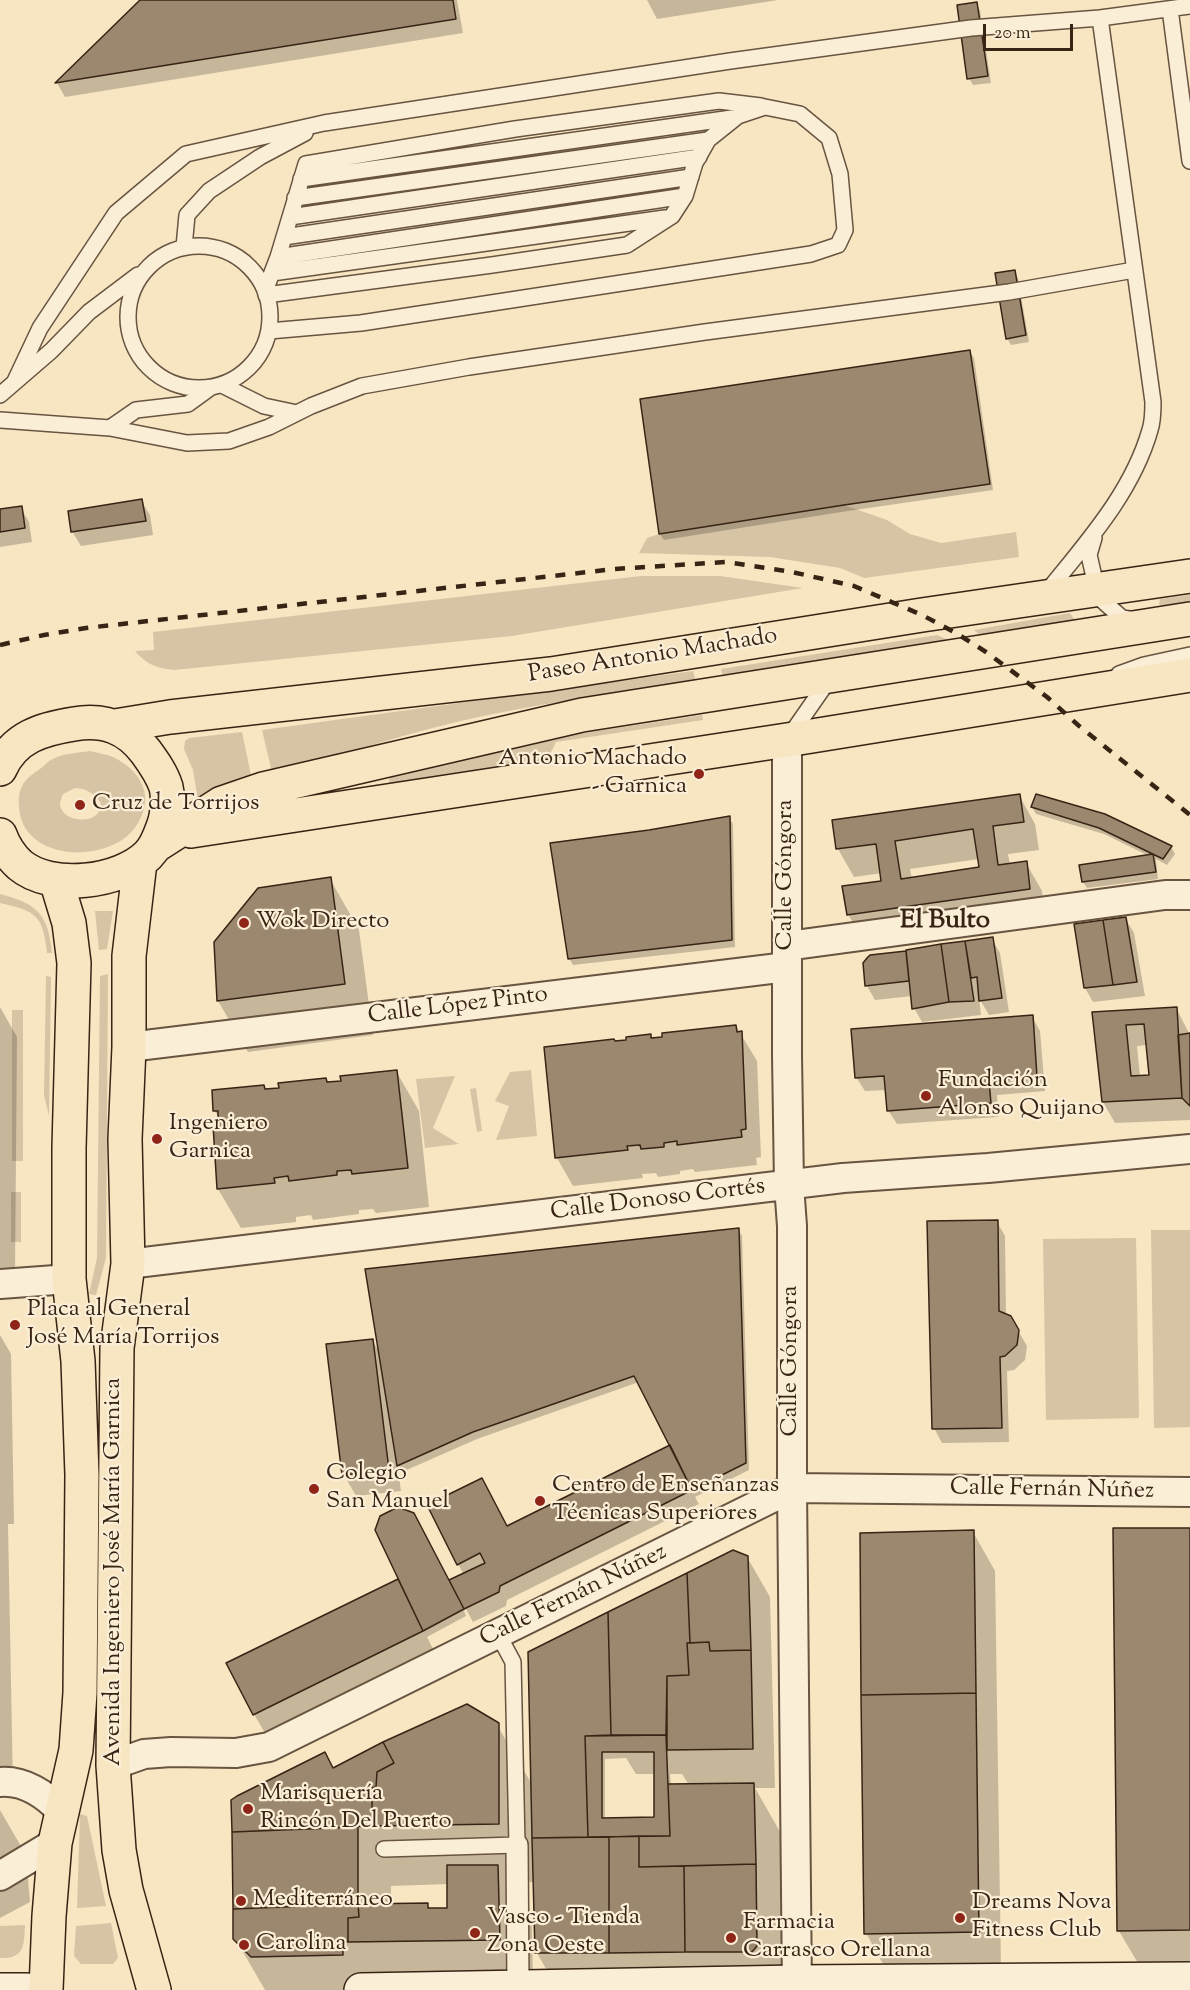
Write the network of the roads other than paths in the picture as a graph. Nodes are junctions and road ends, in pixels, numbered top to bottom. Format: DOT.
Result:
graph roads {
  1 [pos="1190,6"];
  2 [pos="1170,9"];
  3 [pos="1100,18"];
  4 [pos="765,106"];
  5 [pos="735,118"];
  6 [pos="324,123"];
  7 [pos="708,140"];
  8 [pos="699,157"];
  9 [pos="1190,161"];
  10 [pos="691,177"];
  11 [pos="301,179"];
  12 [pos="685,196"];
  13 [pos="295,198"];
  14 [pos="290,217"];
  15 [pos="671,217"];
  16 [pos="284,237"];
  17 [pos="184,247"];
  18 [pos="278,257"];
  19 [pos="145,269"];
  20 [pos="1134,270"];
  21 [pos="272,273"];
  22 [pos="265,293"];
  23 [pos="269,331"];
  24 [pos="15,381"];
  25 [pos="218,385"];
  26 [pos="0,395"];
  27 [pos="297,413"];
  28 [pos="0,420"];
  29 [pos="110,428"];
  30 [pos="1097,530"];
  31 [pos="1190,576"];
  32 [pos="1097,590"];
  33 [pos="1043,598"];
  34 [pos="1190,619"];
  35 [pos="1158,624"];
  36 [pos="1190,655"];
  37 [pos="1190,675"];
  38 [pos="831,676"];
  39 [pos="1084,691"];
  40 [pos="115,726"];
  41 [pos="787,740"];
  42 [pos="10,742"];
  43 [pos="0,769"];
  44 [pos="0,835"];
  45 [pos="156,847"];
  46 [pos="10,865"];
  47 [pos="57,880"];
  48 [pos="1190,895"];
  49 [pos="787,956"];
  50 [pos="129,1047"];
  51 [pos="1190,1149"];
  52 [pos="789,1185"];
  53 [pos="128,1264"];
  54 [pos="69,1279"];
  55 [pos="0,1284"];
  56 [pos="792,1488"];
  57 [pos="1190,1492"];
  58 [pos="498,1634"];
  59 [pos="113,1765"];
  60 [pos="0,1782"];
  61 [pos="58,1827"];
  62 [pos="517,1845"];
  63 [pos="384,1849"];
  64 [pos="0,1876"];
  65 [pos="1187,1982"];
  66 [pos="518,1986"];
  67 [pos="797,1986"];
  68 [pos="0,1990"];
  69 [pos="27,1990"];
  70 [pos="46,1990"];
  71 [pos="154,1990"];
  72 [pos="361,1990"];
  1 -- 2 [label="lane"];
  2 -- 3 [label="lane"];
  2 -- 9 [label="lane"];
  3 -- 6 [label="lane"];
  3 -- 20 [label="lane"];
  4 -- 5 [label="lane"];
  4 -- 11 [label="lane"];
  4 -- 23 [label="lane"];
  5 -- 7 [label="lane"];
  5 -- 11 [label="lane"];
  6 -- 17 [label="lane"];
  6 -- 24 [label="lane"];
  7 -- 8 [label="lane"];
  7 -- 13 [label="lane"];
  8 -- 10 [label="lane"];
  8 -- 14 [label="lane"];
  10 -- 12 [label="lane"];
  10 -- 16 [label="lane"];
  11 -- 13 [label="lane"];
  12 -- 15 [label="lane"];
  12 -- 18 [label="lane"];
  13 -- 14 [label="lane"];
  14 -- 16 [label="lane"];
  15 -- 21 [label="lane"];
  15 -- 22 [label="lane"];
  16 -- 18 [label="lane"];
  17 -- 19 [label="lane"];
  17 -- 22 [label="lane"];
  18 -- 21 [label="lane"];
  19 -- 24 [label="lane"];
  19 -- 25 [label="lane"];
  20 -- 27 [label="lane"];
  20 -- 30 [label="lane"];
  21 -- 22 [label="lane"];
  22 -- 23 [label="lane"];
  23 -- 25 [label="lane"];
  24 -- 26 [label="lane"];
  25 -- 27 [label="lane"];
  25 -- 29 [label="lane"];
  27 -- 29 [label="lane"];
  28 -- 29 [label="lane"];
  30 -- 32 [label="lane"];
  30 -- 33 [label="lane"];
  31 -- 32 [label="main road, Paseo Antonio Machado"];
  32 -- 33 [label="main road, Paseo Antonio Machado"];
  32 -- 35 [label="lane"];
  33 -- 40 [label="main road, Paseo Antonio Machado"];
  34 -- 35 [label="main road, Paseo Antonio Machado"];
  35 -- 38 [label="main road, Paseo Antonio Machado"];
  36 -- 39 [label="lane"];
  37 -- 39 [label="main road"];
  38 -- 41 [label="lane"];
  38 -- 45 [label="main road, Paseo Antonio Machado"];
  39 -- 41 [label="main road"];
  40 -- 42 [label="main road"];
  40 -- 45 [label="main road, Avenida Ingeniero José María Garnica"];
  41 -- 45 [label="main road"];
  41 -- 49 [label="street, Calle Góngora"];
  42 -- 43 [label="main road"];
  44 -- 46 [label="main road"];
  45 -- 47 [label="main road"];
  45 -- 50 [label="main road, Avenida Ingeniero José María Garnica"];
  46 -- 47 [label="main road"];
  47 -- 54 [label="main road, Avenida Ingeniero José María Garnica"];
  48 -- 49 [label="street, Calle López Pinto"];
  49 -- 50 [label="street, Calle López Pinto"];
  49 -- 52 [label="street, Calle Góngora"];
  50 -- 53 [label="main road, Avenida Ingeniero José María Garnica"];
  51 -- 52 [label="street, Calle Donoso Cortés"];
  52 -- 53 [label="street, Calle Donoso Cortés"];
  52 -- 56 [label="street, Calle Góngora"];
  53 -- 59 [label="main road, Avenida Ingeniero José María Garnica"];
  54 -- 55 [label="street"];
  54 -- 61 [label="main road, Avenida Ingeniero José María Garnica"];
  56 -- 57 [label="street, Calle Fernán Núñez"];
  56 -- 58 [label="street, Calle Fernán Núñez"];
  56 -- 67 [label="street, Calle Góngora"];
  58 -- 59 [label="street, Calle Fernán Núñez"];
  58 -- 62 [label="lane"];
  59 -- 71 [label="main road, Avenida Ingeniero José María Garnica"];
  60 -- 61 [label="street"];
  61 -- 64 [label="street"];
  61 -- 70 [label="main road, Avenida Ingeniero José María Garnica"];
  62 -- 63 [label="lane"];
  62 -- 66 [label="street"];
  65 -- 67 [label="main road"];
  66 -- 67 [label="main road"];
  66 -- 72 [label="main road"];
  68 -- 69 [label="main road"];
}
